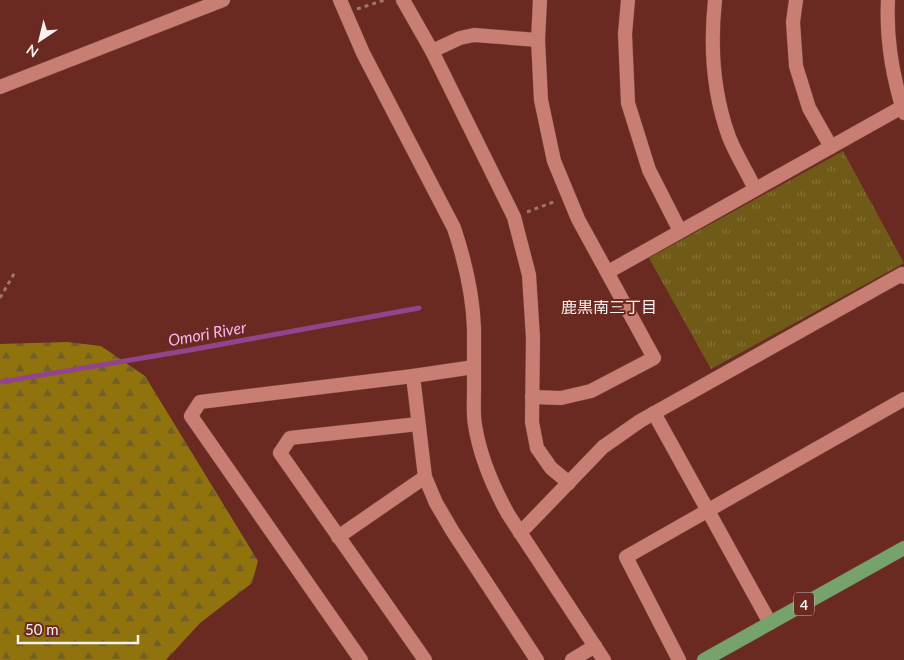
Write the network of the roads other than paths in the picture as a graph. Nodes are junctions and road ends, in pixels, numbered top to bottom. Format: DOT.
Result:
graph roads {
  1 [pos="223,0"];
  2 [pos="404,0"];
  3 [pos="540,0"];
  4 [pos="628,0"];
  5 [pos="715,0"];
  6 [pos="796,0"];
  7 [pos="888,0"];
  8 [pos="342,7"];
  9 [pos="538,40"];
  10 [pos="432,51"];
  11 [pos="0,87"];
  12 [pos="903,110"];
  13 [pos="831,147"];
  14 [pos="755,189"];
  15 [pos="680,231"];
  16 [pos="608,272"];
  17 [pos="904,277"];
  18 [pos="474,367"];
  19 [pos="413,376"];
  20 [pos="532,397"];
  21 [pos="904,398"];
  22 [pos="654,413"];
  23 [pos="418,424"];
  24 [pos="425,477"];
  25 [pos="569,483"];
  26 [pos="708,511"];
  27 [pos="520,533"];
  28 [pos="338,537"];
  29 [pos="904,548"];
  30 [pos="770,623"];
  31 [pos="596,646"];
  32 [pos="362,660"];
  33 [pos="425,660"];
  34 [pos="538,660"];
  35 [pos="572,660"];
  36 [pos="604,660"];
  37 [pos="679,660"];
  38 [pos="704,660"];
  1 -- 11 [label="street"];
  2 -- 10 [label="street"];
  3 -- 9 [label="street"];
  4 -- 15 [label="street"];
  5 -- 14 [label="street"];
  6 -- 13 [label="street"];
  7 -- 12 [label="street"];
  8 -- 18 [label="street"];
  9 -- 10 [label="street"];
  9 -- 16 [label="street"];
  10 -- 20 [label="street"];
  12 -- 13 [label="street"];
  13 -- 14 [label="street"];
  14 -- 15 [label="street"];
  15 -- 16 [label="street"];
  16 -- 20 [label="street"];
  17 -- 22 [label="street"];
  18 -- 19 [label="street"];
  18 -- 27 [label="street"];
  19 -- 23 [label="street"];
  19 -- 32 [label="street"];
  20 -- 25 [label="street"];
  21 -- 26 [label="street"];
  22 -- 25 [label="street"];
  22 -- 26 [label="street"];
  23 -- 24 [label="street"];
  23 -- 28 [label="street"];
  24 -- 28 [label="street"];
  24 -- 34 [label="street"];
  25 -- 27 [label="street"];
  26 -- 30 [label="street"];
  26 -- 37 [label="street"];
  27 -- 31 [label="street"];
  28 -- 33 [label="street"];
  29 -- 30 [label="main road, 4"];
  30 -- 38 [label="main road, 4"];
  31 -- 35 [label="street"];
  31 -- 36 [label="street"];
}
